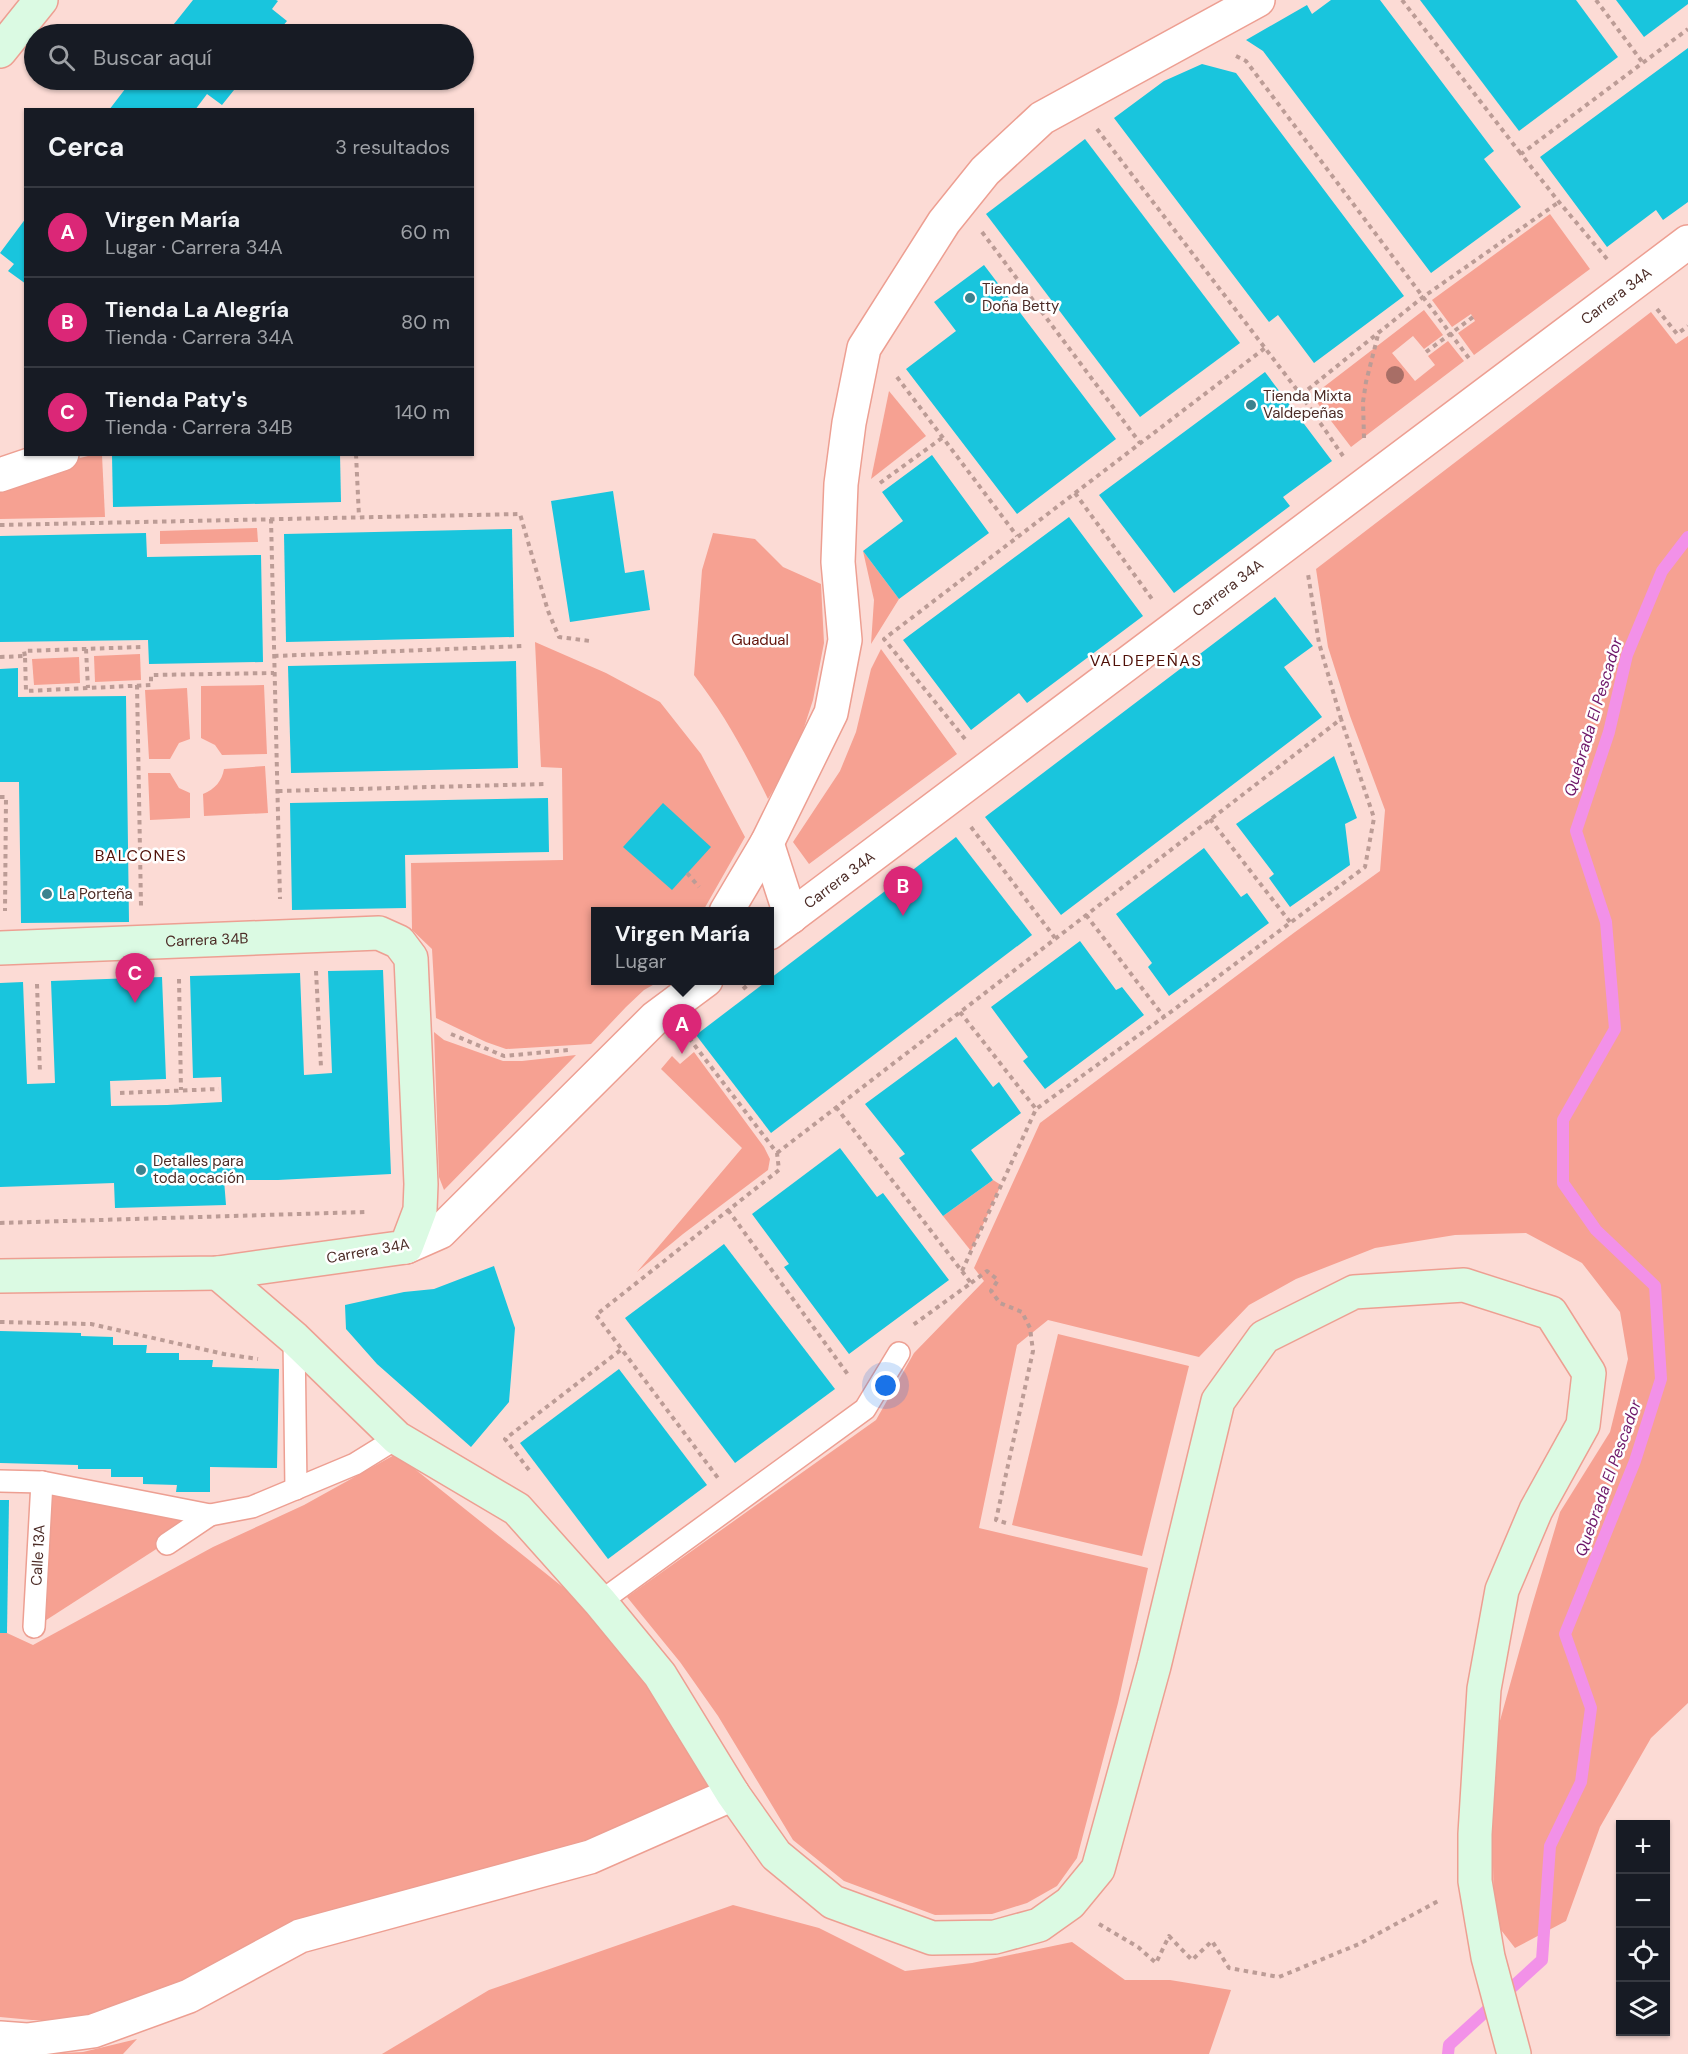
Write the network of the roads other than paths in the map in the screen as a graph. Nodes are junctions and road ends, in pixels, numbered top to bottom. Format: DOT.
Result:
graph roads {
  1 [pos="41,0"];
  2 [pos="1258,0"];
  3 [pos="0,51"];
  4 [pos="1688,242"];
  5 [pos="56,456"];
  6 [pos="0,475"];
  7 [pos="767,843"];
  8 [pos="729,907"];
  9 [pos="780,925"];
  10 [pos="14,948"];
  11 [pos="683,985"];
  12 [pos="703,985"];
  13 [pos="675,1022"];
  14 [pos="406,1246"];
  15 [pos="218,1273"];
  16 [pos="0,1276"];
  17 [pos="294,1350"];
  18 [pos="899,1353"];
  19 [pos="397,1438"];
  20 [pos="0,1481"];
  21 [pos="42,1482"];
  22 [pos="296,1489"];
  23 [pos="210,1515"];
  24 [pos="167,1544"];
  25 [pos="600,1602"];
  26 [pos="34,1627"];
  27 [pos="733,1794"];
  28 [pos="0,2038"];
  29 [pos="1513,2048"];
  1 -- 3 [label="street"];
  2 -- 7 [label="street"];
  4 -- 9 [label="street, Carrera 34A"];
  5 -- 6 [label="street"];
  7 -- 8 [label="street"];
  7 -- 9 [label="street"];
  10 -- 14 [label="street, Carrera 34B"];
  11 -- 13 [label="street"];
  12 -- 13 [label="street, Carrera 34A"];
  13 -- 14 [label="street, Carrera 34A"];
  14 -- 15 [label="street, Carrera 34A"];
  15 -- 16 [label="street, Carrera 34A"];
  15 -- 17 [label="street"];
  17 -- 19 [label="street"];
  17 -- 22 [label="lane"];
  18 -- 25 [label="lane"];
  19 -- 22 [label="lane"];
  19 -- 25 [label="street"];
  20 -- 21 [label="lane"];
  21 -- 23 [label="lane"];
  21 -- 26 [label="lane, Calle 13A"];
  22 -- 23 [label="lane"];
  23 -- 24 [label="lane"];
  25 -- 27 [label="street"];
  27 -- 28 [label="street"];
  27 -- 29 [label="street"];
}
